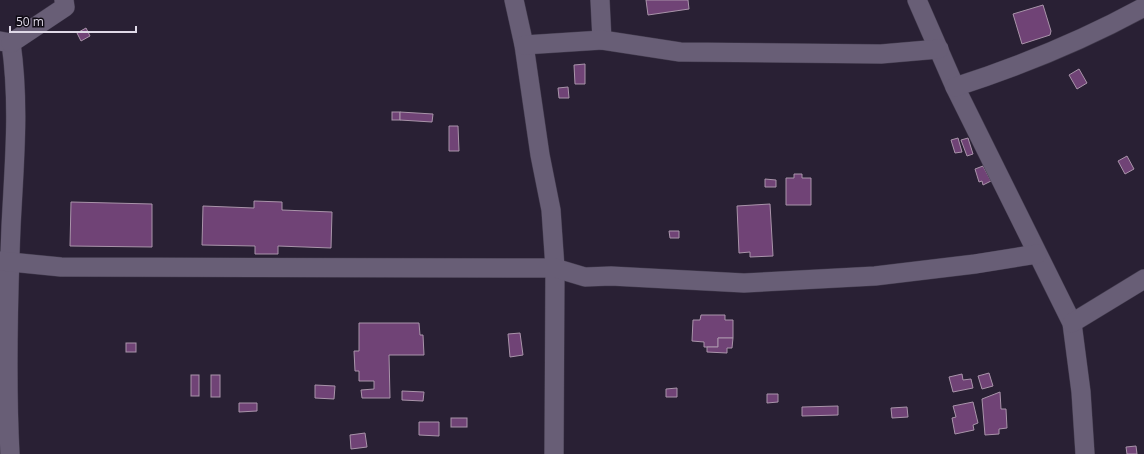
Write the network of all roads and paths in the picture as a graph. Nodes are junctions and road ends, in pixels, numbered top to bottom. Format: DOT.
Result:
graph roads {
  1 [pos="514,0"];
  2 [pos="600,0"];
  3 [pos="917,0"];
  4 [pos="70,2"];
  5 [pos="1144,7"];
  6 [pos="602,40"];
  7 [pos="5,42"];
  8 [pos="524,45"];
  9 [pos="939,48"];
  10 [pos="955,87"];
  11 [pos="1037,254"];
  12 [pos="5,261"];
  13 [pos="555,268"];
  14 [pos="1144,279"];
  15 [pos="1072,323"];
  16 [pos="10,454"];
  17 [pos="554,454"];
  18 [pos="1085,454"];
  1 -- 8 [label="street"];
  2 -- 6 [label="street"];
  3 -- 9 [label="street"];
  4 -- 7 [label="street"];
  5 -- 10 [label="street"];
  6 -- 8 [label="street"];
  6 -- 9 [label="street"];
  7 -- 12 [label="street"];
  8 -- 13 [label="street"];
  9 -- 10 [label="street"];
  10 -- 11 [label="street"];
  11 -- 13 [label="street"];
  11 -- 15 [label="street"];
  12 -- 13 [label="street"];
  12 -- 16 [label="street"];
  13 -- 17 [label="street"];
  14 -- 15 [label="street"];
  15 -- 18 [label="street"];
}
